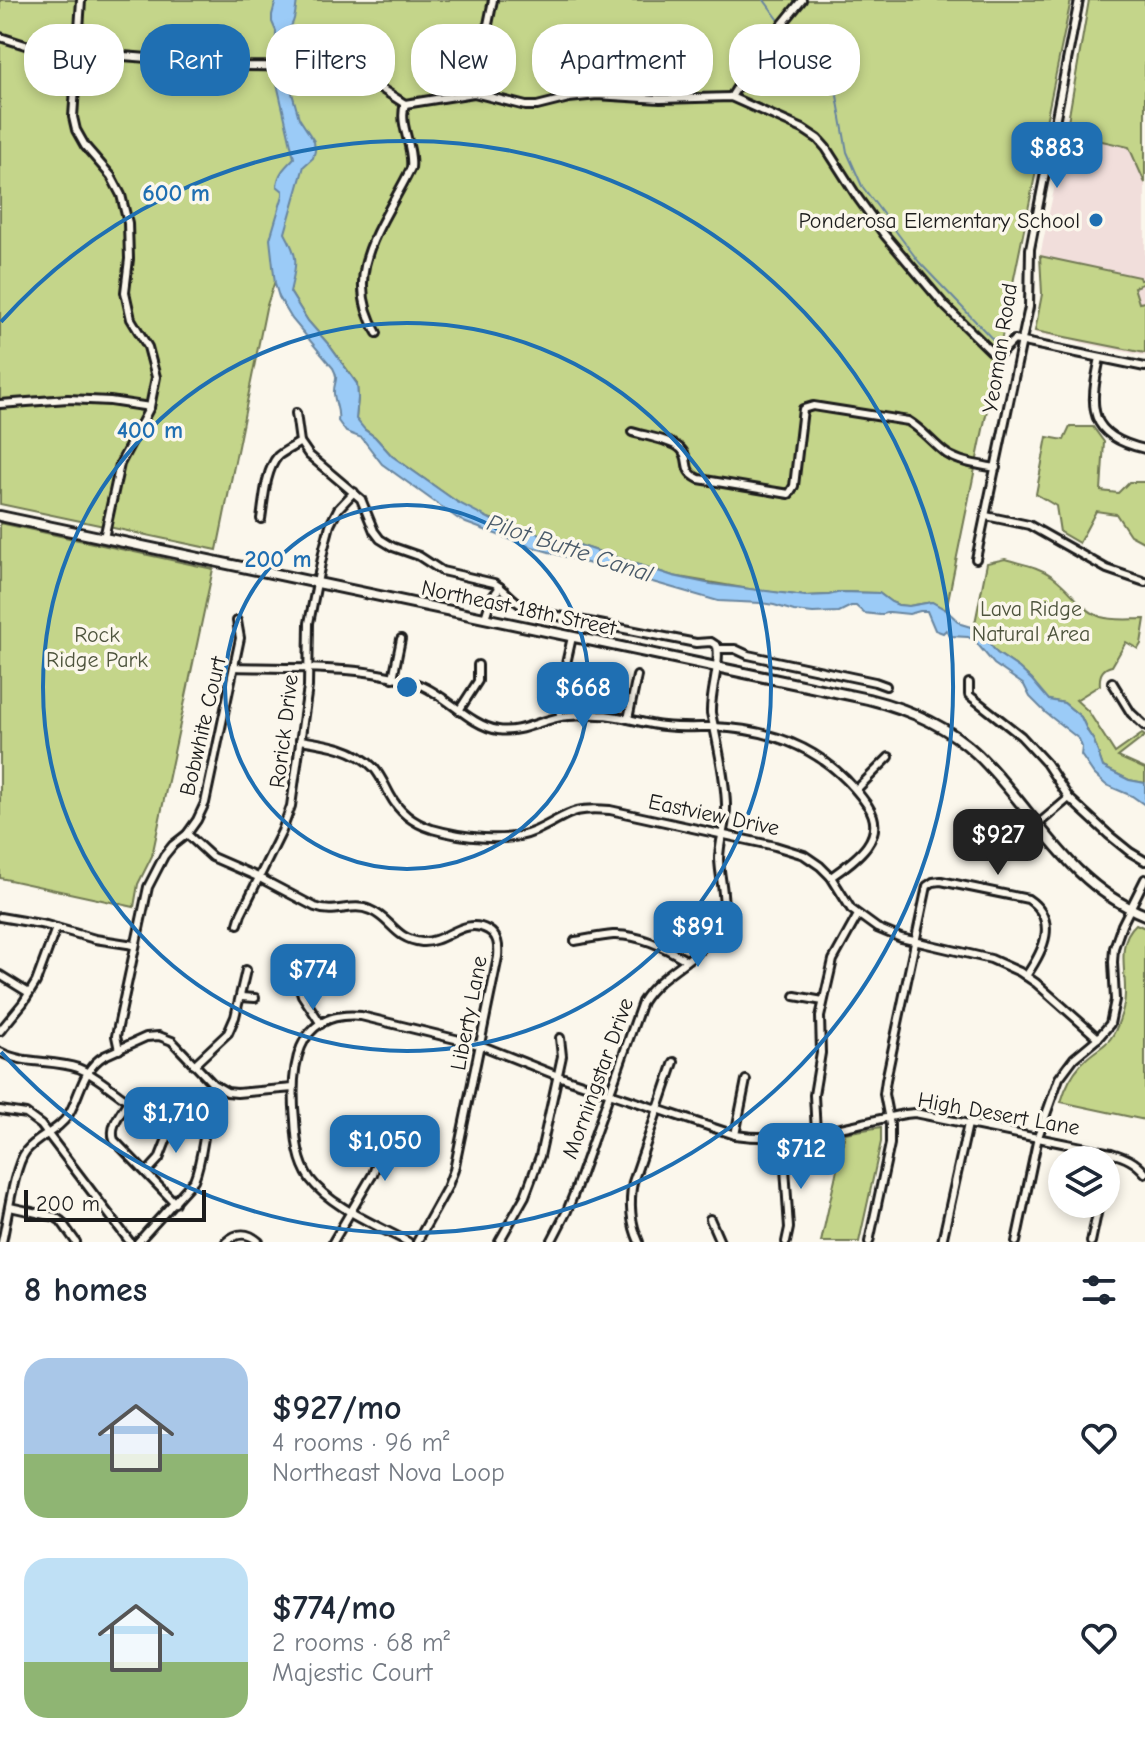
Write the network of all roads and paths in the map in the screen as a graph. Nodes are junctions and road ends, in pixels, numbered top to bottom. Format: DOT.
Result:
graph roads {
  1 [pos="81,0"];
  2 [pos="493,0"];
  3 [pos="802,0"];
  4 [pos="1079,0"];
  5 [pos="80,24"];
  6 [pos="488,24"];
  7 [pos="0,37"];
  8 [pos="24,45"];
  9 [pos="124,56"];
  10 [pos="75,96"];
  11 [pos="455,96"];
  12 [pos="486,96"];
  13 [pos="731,97"];
  14 [pos="405,104"];
  15 [pos="377,333"];
  16 [pos="1022,342"];
  17 [pos="1100,358"];
  18 [pos="1145,367"];
  19 [pos="0,404"];
  20 [pos="150,407"];
  21 [pos="296,413"];
  22 [pos="632,432"];
  23 [pos="300,442"];
  24 [pos="1145,449"];
  25 [pos="996,468"];
  26 [pos="354,492"];
  27 [pos="0,516"];
  28 [pos="986,516"];
  29 [pos="261,519"];
  30 [pos="104,538"];
  31 [pos="976,559"];
  32 [pos="1145,582"];
  33 [pos="317,583"];
  34 [pos="500,587"];
  35 [pos="485,618"];
  36 [pos="237,621"];
  37 [pos="572,637"];
  38 [pos="401,639"];
  39 [pos="718,649"];
  40 [pos="478,665"];
  41 [pos="234,667"];
  42 [pos="716,667"];
  43 [pos="310,669"];
  44 [pos="637,676"];
  45 [pos="393,678"];
  46 [pos="1112,682"];
  47 [pos="969,683"];
  48 [pos="886,686"];
  49 [pos="460,709"];
  50 [pos="560,717"];
  51 [pos="628,719"];
  52 [pos="1144,724"];
  53 [pos="714,727"];
  54 [pos="300,740"];
  55 [pos="889,757"];
  56 [pos="856,790"];
  57 [pos="1069,798"];
  58 [pos="1037,825"];
  59 [pos="187,834"];
  60 [pos="723,835"];
  61 [pos="1145,861"];
  62 [pos="258,877"];
  63 [pos="831,877"];
  64 [pos="1145,879"];
  65 [pos="1130,908"];
  66 [pos="858,915"];
  67 [pos="1145,915"];
  68 [pos="0,917"];
  69 [pos="238,924"];
  70 [pos="56,928"];
  71 [pos="575,941"];
  72 [pos="915,941"];
  73 [pos="134,945"];
  74 [pos="686,960"];
  75 [pos="246,970"];
  76 [pos="0,975"];
  77 [pos="1026,976"];
  78 [pos="297,978"];
  79 [pos="29,993"];
  80 [pos="795,996"];
  81 [pos="241,997"];
  82 [pos="255,998"];
  83 [pos="823,1001"];
  84 [pos="321,1024"];
  85 [pos="0,1031"];
  86 [pos="560,1038"];
  87 [pos="1098,1038"];
  88 [pos="480,1045"];
  89 [pos="119,1050"];
  90 [pos="0,1052"];
  91 [pos="674,1062"];
  92 [pos="194,1065"];
  93 [pos="88,1073"];
  94 [pos="558,1076"];
  95 [pos="746,1080"];
  96 [pos="219,1088"];
  97 [pos="293,1088"];
  98 [pos="609,1093"];
  99 [pos="128,1101"];
  100 [pos="0,1110"];
  101 [pos="658,1110"];
  102 [pos="888,1117"];
  103 [pos="175,1118"];
  104 [pos="206,1123"];
  105 [pos="968,1124"];
  106 [pos="48,1133"];
  107 [pos="816,1133"];
  108 [pos="735,1135"];
  109 [pos="1038,1137"];
  110 [pos="783,1138"];
  111 [pos="385,1140"];
  112 [pos="1079,1146"];
  113 [pos="1120,1155"];
  114 [pos="147,1172"];
  115 [pos="1145,1173"];
  116 [pos="175,1203"];
  117 [pos="10,1207"];
  118 [pos="351,1211"];
  119 [pos="1096,1218"];
  120 [pos="710,1219"];
  121 [pos="2,1242"];
  122 [pos="76,1242"];
  123 [pos="130,1242"];
  124 [pos="138,1242"];
  125 [pos="226,1242"];
  126 [pos="259,1242"];
  127 [pos="333,1242"];
  128 [pos="408,1242"];
  129 [pos="417,1242"];
  130 [pos="499,1242"];
  131 [pos="551,1242"];
  132 [pos="639,1242"];
  133 [pos="720,1242"];
  134 [pos="786,1242"];
  135 [pos="869,1242"];
  136 [pos="942,1242"];
  137 [pos="1016,1242"];
  138 [pos="1091,1242"];
  1 -- 5 [label="street"];
  2 -- 6 [label="street"];
  3 -- 13 [label="street"];
  4 -- 16 [label="street, Yeoman Road"];
  7 -- 8 [label="street"];
  9 -- 14 [label="street"];
  10 -- 20 [label="street"];
  11 -- 14 [label="street"];
  12 -- 13 [label="street"];
  13 -- 16 [label="street"];
  14 -- 15 [label="street"];
  16 -- 17 [label="street"];
  16 -- 25 [label="street, Yeoman Road"];
  17 -- 18 [label="street"];
  17 -- 24 [label="street"];
  19 -- 20 [label="street"];
  20 -- 30 [label="street"];
  21 -- 23 [label="street"];
  22 -- 25 [label="street"];
  23 -- 26 [label="street"];
  23 -- 29 [label="street"];
  25 -- 28 [label="street, Yeoman Road"];
  26 -- 33 [label="street, Rorick Drive"];
  26 -- 34 [label="street"];
  27 -- 30 [label="main road, Northeast 18th Street"];
  28 -- 31 [label="street, Yeoman Road"];
  28 -- 32 [label="street"];
  30 -- 33 [label="main road, Northeast 18th Street"];
  33 -- 35 [label="main road, Northeast 18th Street"];
  33 -- 43 [label="street, Rorick Drive"];
  34 -- 35 [label="street"];
  34 -- 39 [label="street"];
  35 -- 37 [label="main road, Northeast 18th Street"];
  36 -- 41 [label="street, Bobwhite Court"];
  37 -- 42 [label="main road, Northeast 18th Street"];
  37 -- 50 [label="street"];
  38 -- 45 [label="street"];
  39 -- 42 [label="street, Morningstar Drive"];
  39 -- 48 [label="street"];
  40 -- 49 [label="street"];
  41 -- 43 [label="street"];
  41 -- 59 [label="street, Bobwhite Court"];
  42 -- 53 [label="street, Morningstar Drive"];
  42 -- 58 [label="main road, Northeast 18th Street"];
  43 -- 45 [label="street"];
  43 -- 54 [label="street, Rorick Drive"];
  44 -- 51 [label="street"];
  45 -- 49 [label="street"];
  46 -- 52 [label="street"];
  47 -- 57 [label="street"];
  49 -- 50 [label="street"];
  50 -- 51 [label="street"];
  51 -- 53 [label="street"];
  53 -- 56 [label="street"];
  53 -- 60 [label="street, Morningstar Drive"];
  54 -- 60 [label="street, Eastview Drive"];
  54 -- 62 [label="street, Rorick Drive"];
  55 -- 56 [label="street"];
  56 -- 63 [label="street"];
  57 -- 58 [label="street"];
  57 -- 61 [label="street"];
  58 -- 65 [label="main road, Northeast 18th Street"];
  59 -- 62 [label="street, Liberty Lane"];
  59 -- 73 [label="street, Bobwhite Court"];
  60 -- 63 [label="street, Eastview Drive"];
  60 -- 74 [label="street, Morningstar Drive"];
  62 -- 69 [label="street, Rorick Drive"];
  62 -- 88 [label="street, Liberty Lane"];
  63 -- 66 [label="street, Eastview Drive"];
  64 -- 65 [label="street"];
  65 -- 67 [label="main road, Northeast 18th Street"];
  65 -- 87 [label="street"];
  66 -- 72 [label="street, Eastview Drive"];
  66 -- 83 [label="street"];
  68 -- 70 [label="street"];
  70 -- 73 [label="street"];
  70 -- 79 [label="street"];
  71 -- 74 [label="street"];
  72 -- 77 [label="street, Eastview Drive"];
  72 -- 77 [label="street"];
  72 -- 102 [label="street"];
  73 -- 89 [label="street, Bobwhite Court"];
  74 -- 98 [label="street, Morningstar Drive"];
  75 -- 81 [label="street"];
  76 -- 79 [label="street"];
  77 -- 87 [label="street, Eastview Drive"];
  78 -- 84 [label="street"];
  79 -- 85 [label="street"];
  80 -- 83 [label="street"];
  81 -- 82 [label="street"];
  81 -- 92 [label="street"];
  83 -- 107 [label="street"];
  84 -- 88 [label="street, High Desert Lane"];
  84 -- 97 [label="street"];
  86 -- 94 [label="street"];
  87 -- 109 [label="street"];
  88 -- 94 [label="street, High Desert Lane"];
  88 -- 129 [label="street, Liberty Lane"];
  89 -- 92 [label="street"];
  89 -- 93 [label="street"];
  90 -- 93 [label="street"];
  91 -- 101 [label="street"];
  92 -- 96 [label="street"];
  93 -- 99 [label="street"];
  93 -- 106 [label="street"];
  94 -- 98 [label="street, High Desert Lane"];
  94 -- 130 [label="street"];
  95 -- 108 [label="street"];
  96 -- 97 [label="street"];
  96 -- 104 [label="street"];
  97 -- 118 [label="street"];
  98 -- 101 [label="street, High Desert Lane"];
  98 -- 131 [label="street, Morningstar Drive"];
  99 -- 103 [label="street"];
  99 -- 114 [label="street"];
  100 -- 106 [label="street"];
  101 -- 108 [label="street, High Desert Lane"];
  101 -- 132 [label="street"];
  102 -- 105 [label="street, High Desert Lane"];
  102 -- 107 [label="street, High Desert Lane"];
  102 -- 135 [label="street"];
  103 -- 104 [label="street"];
  103 -- 114 [label="street"];
  104 -- 116 [label="street"];
  105 -- 109 [label="street, High Desert Lane"];
  105 -- 136 [label="street"];
  106 -- 117 [label="street"];
  106 -- 123 [label="street"];
  107 -- 110 [label="street, High Desert Lane"];
  108 -- 110 [label="street, High Desert Lane"];
  109 -- 112 [label="street, High Desert Lane"];
  109 -- 137 [label="street"];
  110 -- 134 [label="street"];
  111 -- 118 [label="street"];
  113 -- 115 [label="street, High Desert Lane"];
  114 -- 116 [label="street"];
  116 -- 124 [label="street"];
  117 -- 121 [label="street"];
  117 -- 122 [label="street"];
  118 -- 127 [label="street"];
  118 -- 128 [label="street"];
  119 -- 138 [label="street"];
  120 -- 133 [label="street"];
  125 -- 126 [label="street"];
}
